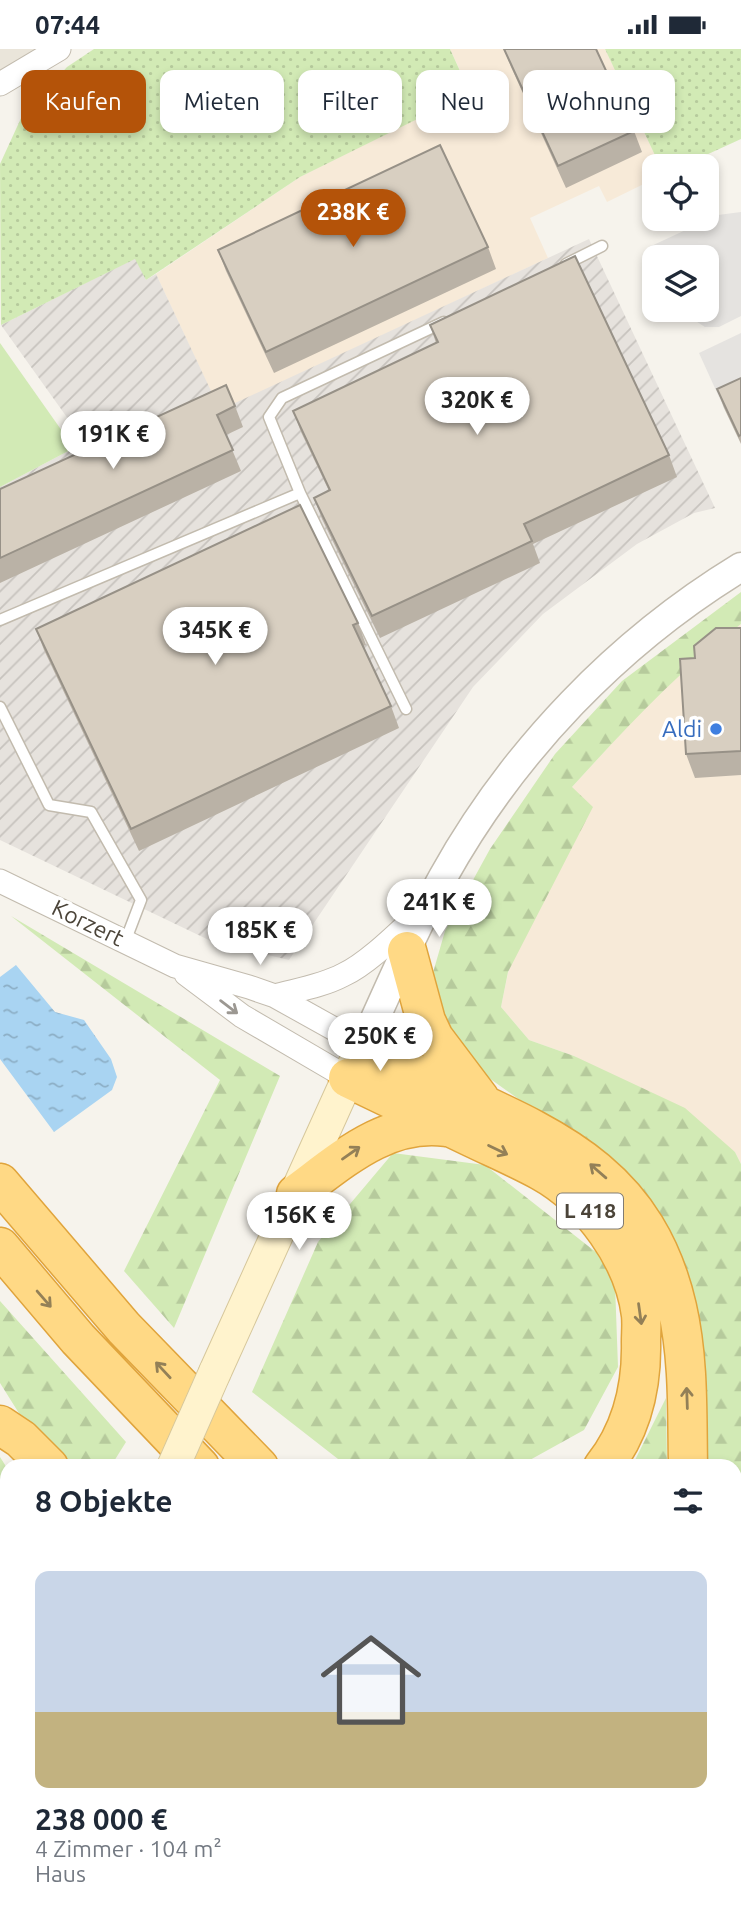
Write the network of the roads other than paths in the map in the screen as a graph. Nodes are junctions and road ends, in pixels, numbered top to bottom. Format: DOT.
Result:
graph roads {
  1 [pos="60,49"];
  2 [pos="0,85"];
  3 [pos="603,246"];
  4 [pos="553,270"];
  5 [pos="454,317"];
  6 [pos="300,493"];
  7 [pos="741,567"];
  8 [pos="0,620"];
  9 [pos="0,707"];
  10 [pos="406,709"];
  11 [pos="0,881"];
  12 [pos="427,907"];
  13 [pos="125,941"];
  14 [pos="407,951"];
  15 [pos="175,966"];
  16 [pos="275,996"];
  17 [pos="356,1062"];
  18 [pos="486,1106"];
  19 [pos="451,1128"];
  20 [pos="0,1183"];
  21 [pos="296,1194"];
  22 [pos="0,1247"];
  23 [pos="0,1425"];
  24 [pos="0,1436"];
  25 [pos="227,1436"];
  26 [pos="16,1459"];
  27 [pos="40,1459"];
  28 [pos="177,1459"];
  29 [pos="192,1459"];
  30 [pos="251,1459"];
  31 [pos="260,1459"];
  32 [pos="608,1459"];
  33 [pos="688,1459"];
  1 -- 2 [label="street"];
  3 -- 4 [label="lane"];
  5 -- 6 [label="lane"];
  6 -- 8 [label="lane"];
  6 -- 10 [label="lane"];
  7 -- 12 [label="street"];
  9 -- 13 [label="lane"];
  11 -- 13 [label="street, Korzert"];
  12 -- 14 [label="street"];
  12 -- 16 [label="street"];
  13 -- 15 [label="street, Korzert"];
  14 -- 17 [label="street"];
  14 -- 18 [label="highway, L 418"];
  15 -- 16 [label="street, Korzert"];
  15 -- 17 [label="street, Korzert, one-way"];
  16 -- 17 [label="street, Korzert"];
  17 -- 18 [label="highway, L 418"];
  17 -- 19 [label="highway, L 418"];
  17 -- 21 [label="main road"];
  33 -- 18 [label="highway, L 418, one-way"];
  21 -- 19 [label="highway, L 418, one-way"];
  19 -- 32 [label="highway, L 418, one-way"];
  25 -- 20 [label="highway, one-way"];
  21 -- 28 [label="main road, bridge"];
  22 -- 29 [label="highway, one-way"];
  23 -- 27 [label="highway"];
  24 -- 26 [label="highway"];
  25 -- 30 [label="highway"];
  25 -- 31 [label="highway"];
}
